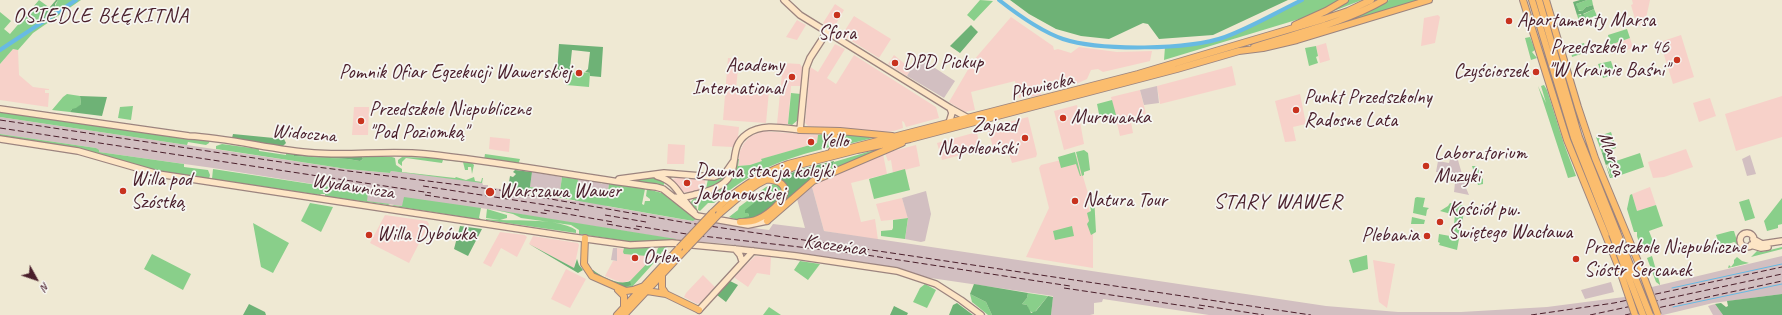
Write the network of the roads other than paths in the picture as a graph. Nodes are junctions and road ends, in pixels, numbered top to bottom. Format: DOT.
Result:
graph roads {
  1 [pos="784,0"];
  2 [pos="1345,0"];
  3 [pos="1371,0"];
  4 [pos="1384,0"];
  5 [pos="1429,0"];
  6 [pos="1523,0"];
  7 [pos="1532,0"];
  8 [pos="1539,0"];
  9 [pos="1546,0"];
  10 [pos="1287,30"];
  11 [pos="827,32"];
  12 [pos="1239,51"];
  13 [pos="1550,64"];
  14 [pos="1563,83"];
  15 [pos="950,108"];
  16 [pos="1556,108"];
  17 [pos="0,109"];
  18 [pos="968,118"];
  19 [pos="949,123"];
  20 [pos="1584,125"];
  21 [pos="800,130"];
  22 [pos="826,130"];
  23 [pos="898,137"];
  24 [pos="913,138"];
  25 [pos="0,139"];
  26 [pos="831,152"];
  27 [pos="735,158"];
  28 [pos="653,175"];
  29 [pos="682,175"];
  30 [pos="766,179"];
  31 [pos="605,180"];
  32 [pos="668,180"];
  33 [pos="669,195"];
  34 [pos="693,195"];
  35 [pos="682,197"];
  36 [pos="690,208"];
  37 [pos="703,217"];
  38 [pos="767,221"];
  39 [pos="740,222"];
  40 [pos="1612,234"];
  41 [pos="585,238"];
  42 [pos="1752,242"];
  43 [pos="1780,242"];
  44 [pos="704,246"];
  45 [pos="735,249"];
  46 [pos="751,251"];
  47 [pos="742,263"];
  48 [pos="662,276"];
  49 [pos="615,287"];
  50 [pos="646,288"];
  51 [pos="666,294"];
  52 [pos="624,307"];
  53 [pos="699,310"];
  54 [pos="618,315"];
  55 [pos="624,315"];
  56 [pos="981,315"];
  57 [pos="1635,315"];
  58 [pos="1643,315"];
  59 [pos="1650,315"];
  60 [pos="1658,315"];
  1 -- 11 [label="main road"];
  2 -- 10 [label="main road"];
  3 -- 10 [label="main road"];
  4 -- 12 [label="main road"];
  5 -- 12 [label="main road, Płowiecka"];
  6 -- 16 [label="main road, Marsa"];
  7 -- 13 [label="main road, Marsa"];
  8 -- 14 [label="main road, Marsa"];
  9 -- 20 [label="main road, Marsa"];
  10 -- 18 [label="main road, Płowiecka"];
  11 -- 15 [label="main road"];
  11 -- 21 [label="main road"];
  12 -- 24 [label="main road, Płowiecka"];
  13 -- 16 [label="main road"];
  13 -- 40 [label="main road, Marsa"];
  14 -- 20 [label="main road"];
  14 -- 40 [label="main road, Marsa"];
  15 -- 18 [label="main road"];
  15 -- 19 [label="main road"];
  16 -- 40 [label="main road, Marsa"];
  17 -- 31 [label="main road, Widoczna"];
  18 -- 19 [label="main road, Płowiecka"];
  19 -- 23 [label="main road, Płowiecka"];
  20 -- 60 [label="main road, Marsa, bridge"];
  21 -- 22 [label="main road"];
  21 -- 27 [label="main road, Widoczna"];
  22 -- 23 [label="main road"];
  22 -- 26 [label="main road"];
  23 -- 26 [label="main road, Płowiecka"];
  24 -- 30 [label="main road, Płowiecka"];
  24 -- 38 [label="main road"];
  25 -- 41 [label="main road, Wydawnicza"];
  26 -- 50 [label="main road, Płowiecka, bridge"];
  27 -- 29 [label="main road, Widoczna"];
  27 -- 34 [label="main road, Widoczna"];
  28 -- 29 [label="main road, Widoczna"];
  28 -- 31 [label="main road, Widoczna"];
  28 -- 32 [label="main road, Widoczna"];
  29 -- 32 [label="main road"];
  30 -- 39 [label="main road"];
  30 -- 48 [label="main road, Płowiecka, bridge"];
  31 -- 33 [label="main road, Widoczna"];
  32 -- 33 [label="main road"];
  32 -- 35 [label="main road"];
  33 -- 35 [label="main road, Widoczna"];
  33 -- 37 [label="main road, Widoczna"];
  34 -- 35 [label="main road, Widoczna"];
  34 -- 36 [label="main road"];
  35 -- 36 [label="main road"];
  36 -- 37 [label="main road"];
  37 -- 39 [label="main road"];
  38 -- 39 [label="main road"];
  40 -- 57 [label="main road, Marsa, bridge"];
  40 -- 58 [label="main road, Marsa, bridge"];
  40 -- 59 [label="main road, Marsa, bridge"];
  41 -- 44 [label="main road, Wydawnicza"];
  41 -- 49 [label="main road"];
  42 -- 43 [label="main road"];
  44 -- 45 [label="main road, Kaczeńca"];
  45 -- 46 [label="main road, Kaczeńca"];
  45 -- 47 [label="main road"];
  46 -- 47 [label="main road"];
  46 -- 56 [label="main road, Kaczeńca"];
  47 -- 53 [label="main road"];
  48 -- 50 [label="main road, Płowiecka"];
  48 -- 51 [label="main road"];
  49 -- 50 [label="main road"];
  49 -- 52 [label="main road"];
  50 -- 51 [label="main road"];
  50 -- 52 [label="main road"];
  50 -- 55 [label="main road"];
  51 -- 53 [label="main road"];
  52 -- 54 [label="main road"];
}
